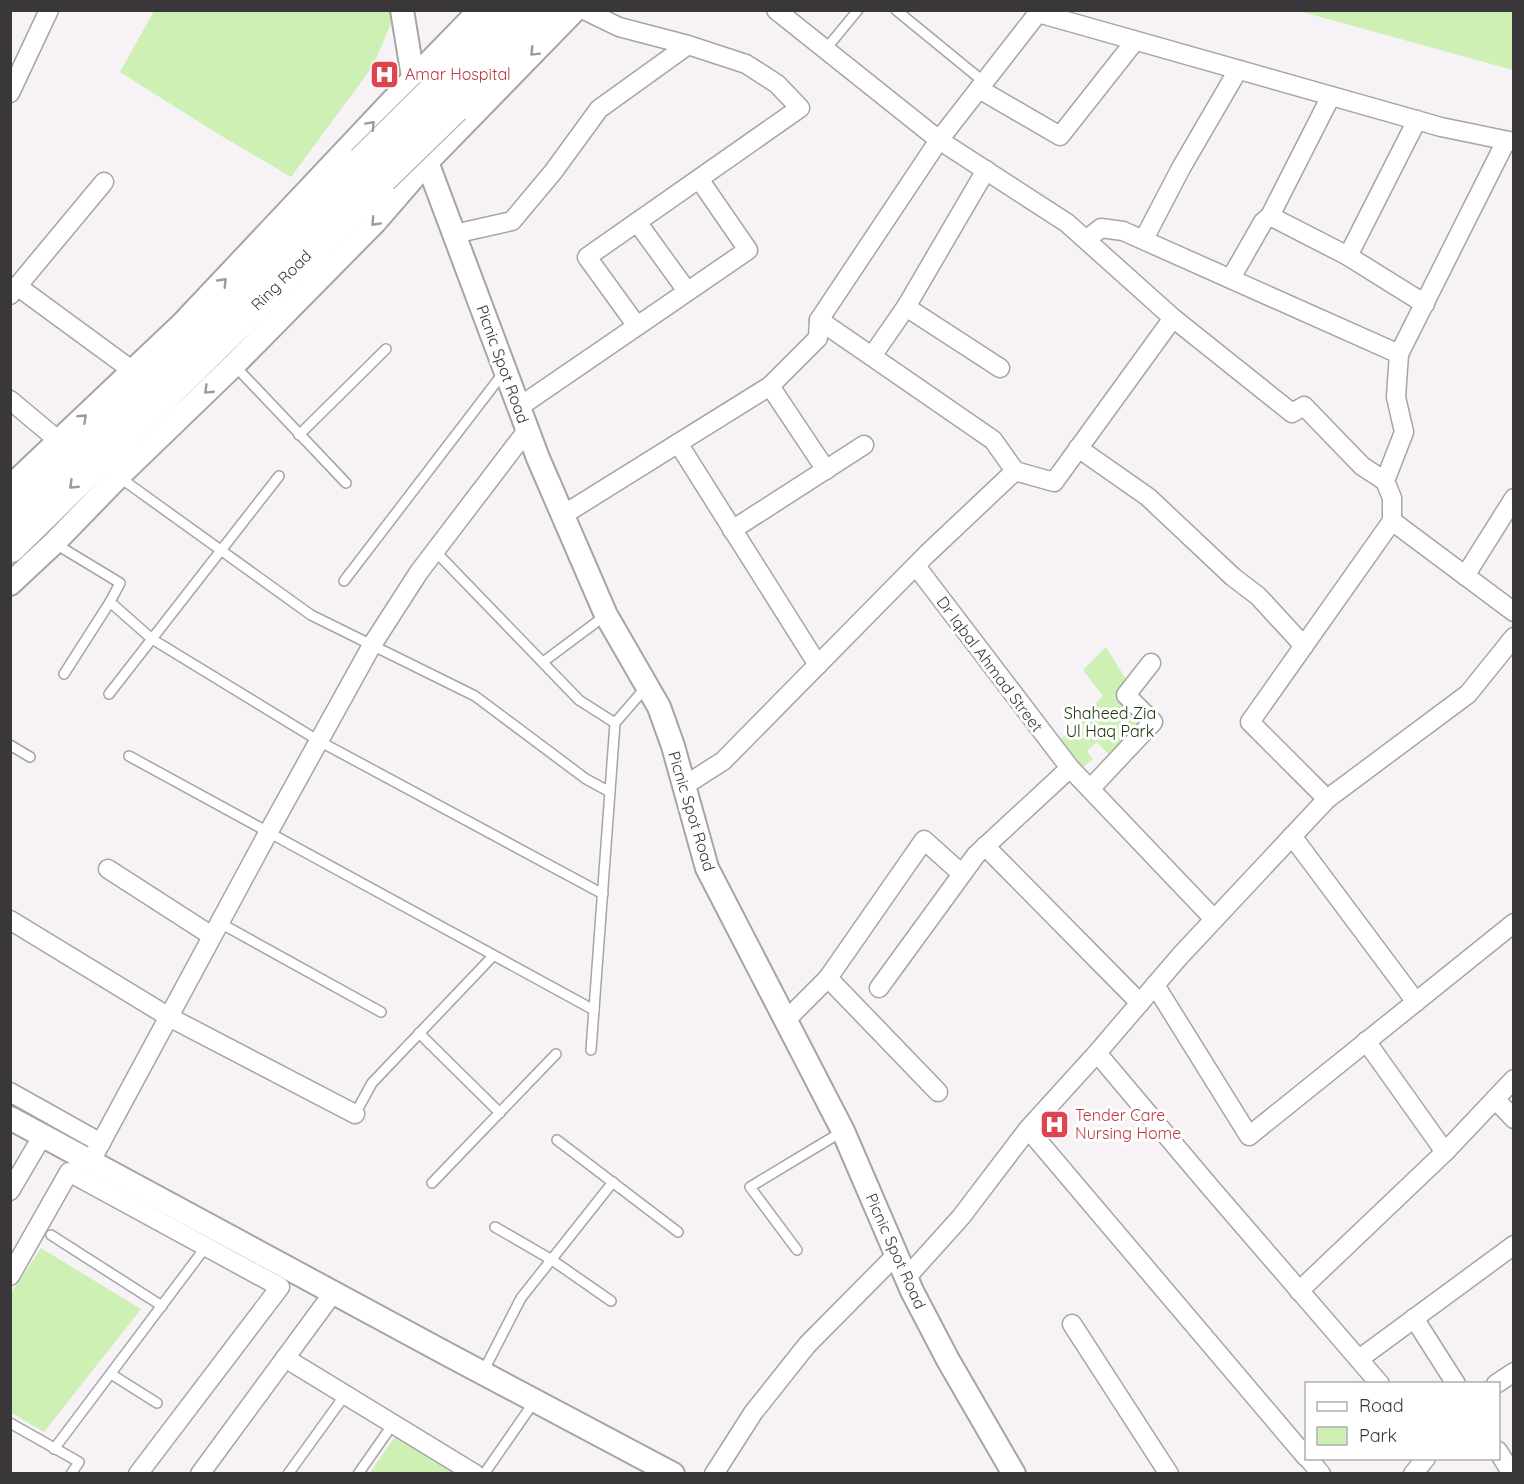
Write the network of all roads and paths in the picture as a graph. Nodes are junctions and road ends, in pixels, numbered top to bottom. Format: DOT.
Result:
graph roads {
  1 [pos="49,10"];
  2 [pos="402,10"];
  3 [pos="480,10"];
  4 [pos="514,10"];
  5 [pos="548,10"];
  6 [pos="575,10"];
  7 [pos="584,10"];
  8 [pos="776,10"];
  9 [pos="858,10"];
  10 [pos="899,11"];
  11 [pos="1135,40"];
  12 [pos="688,45"];
  13 [pos="825,50"];
  14 [pos="1238,70"];
  15 [pos="412,80"];
  16 [pos="12,85"];
  17 [pos="981,85"];
  18 [pos="1331,96"];
  19 [pos="1417,120"];
  20 [pos="939,140"];
  21 [pos="1510,141"];
  22 [pos="427,162"];
  23 [pos="374,169"];
  24 [pos="986,171"];
  25 [pos="699,179"];
  26 [pos="104,182"];
  27 [pos="1270,216"];
  28 [pos="637,222"];
  29 [pos="454,234"];
  30 [pos="1144,239"];
  31 [pos="1086,240"];
  32 [pos="1348,256"];
  33 [pos="1231,278"];
  34 [pos="14,291"];
  35 [pos="687,291"];
  36 [pos="1425,304"];
  37 [pos="906,307"];
  38 [pos="1173,318"];
  39 [pos="819,320"];
  40 [pos="637,326"];
  41 [pos="386,349"];
  42 [pos="1399,354"];
  43 [pos="872,356"];
  44 [pos="234,364"];
  45 [pos="1000,368"];
  46 [pos="133,371"];
  47 [pos="506,371"];
  48 [pos="770,386"];
  49 [pos="10,400"];
  50 [pos="519,407"];
  51 [pos="528,429"];
  52 [pos="299,435"];
  53 [pos="59,441"];
  54 [pos="678,443"];
  55 [pos="864,445"];
  56 [pos="1078,448"];
  57 [pos="826,470"];
  58 [pos="1016,471"];
  59 [pos="119,476"];
  60 [pos="279,476"];
  61 [pos="1385,481"];
  62 [pos="346,483"];
  63 [pos="10,487"];
  64 [pos="1514,498"];
  65 [pos="10,514"];
  66 [pos="563,514"];
  67 [pos="1392,521"];
  68 [pos="732,530"];
  69 [pos="54,543"];
  70 [pos="10,546"];
  71 [pos="221,550"];
  72 [pos="435,551"];
  73 [pos="916,566"];
  74 [pos="1466,576"];
  75 [pos="344,581"];
  76 [pos="10,584"];
  77 [pos="110,602"];
  78 [pos="1514,612"];
  79 [pos="606,615"];
  80 [pos="1514,637"];
  81 [pos="152,639"];
  82 [pos="372,645"];
  83 [pos="1304,646"];
  84 [pos="543,662"];
  85 [pos="1151,663"];
  86 [pos="818,665"];
  87 [pos="64,674"];
  88 [pos="647,686"];
  89 [pos="109,694"];
  90 [pos="615,723"];
  91 [pos="319,741"];
  92 [pos="10,746"];
  93 [pos="129,756"];
  94 [pos="30,758"];
  95 [pos="1070,768"];
  96 [pos="684,786"];
  97 [pos="1090,789"];
  98 [pos="610,792"];
  99 [pos="1327,799"];
  100 [pos="268,833"];
  101 [pos="1292,836"];
  102 [pos="985,846"];
  103 [pos="108,870"];
  104 [pos="962,874"];
  105 [pos="603,894"];
  106 [pos="1214,919"];
  107 [pos="10,920"];
  108 [pos="1514,923"];
  109 [pos="216,929"];
  110 [pos="493,956"];
  111 [pos="828,978"];
  112 [pos="1155,985"];
  113 [pos="879,988"];
  114 [pos="1416,1002"];
  115 [pos="1140,1003"];
  116 [pos="594,1010"];
  117 [pos="381,1012"];
  118 [pos="169,1017"];
  119 [pos="785,1021"];
  120 [pos="419,1033"];
  121 [pos="1366,1041"];
  122 [pos="591,1050"];
  123 [pos="1097,1053"];
  124 [pos="556,1054"];
  125 [pos="1514,1079"];
  126 [pos="10,1092"];
  127 [pos="938,1092"];
  128 [pos="1494,1099"];
  129 [pos="500,1113"];
  130 [pos="355,1114"];
  131 [pos="10,1118"];
  132 [pos="1514,1119"];
  133 [pos="1028,1129"];
  134 [pos="843,1131"];
  135 [pos="42,1135"];
  136 [pos="557,1140"];
  137 [pos="96,1152"];
  138 [pos="1445,1152"];
  139 [pos="613,1182"];
  140 [pos="432,1183"];
  141 [pos="10,1191"];
  142 [pos="495,1227"];
  143 [pos="678,1232"];
  144 [pos="51,1235"];
  145 [pos="213,1239"];
  146 [pos="1514,1245"];
  147 [pos="797,1250"];
  148 [pos="896,1255"];
  149 [pos="552,1260"];
  150 [pos="10,1276"];
  151 [pos="906,1278"];
  152 [pos="1299,1291"];
  153 [pos="333,1293"];
  154 [pos="611,1301"];
  155 [pos="162,1306"];
  156 [pos="1414,1318"];
  157 [pos="1072,1324"];
  158 [pos="285,1358"];
  159 [pos="1359,1359"];
  160 [pos="1514,1372"];
  161 [pos="482,1373"];
  162 [pos="111,1374"];
  163 [pos="1379,1382"];
  164 [pos="1455,1382"];
  165 [pos="1498,1382"];
  166 [pos="345,1395"];
  167 [pos="535,1401"];
  168 [pos="157,1403"];
  169 [pos="10,1423"];
  170 [pos="393,1424"];
  171 [pos="54,1449"];
  172 [pos="1500,1454"];
  173 [pos="1305,1456"];
  174 [pos="1423,1460"];
  175 [pos="71,1473"];
  176 [pos="138,1473"];
  177 [pos="200,1473"];
  178 [pos="288,1473"];
  179 [pos="358,1473"];
  180 [pos="475,1473"];
  181 [pos="484,1473"];
  182 [pos="673,1473"];
  183 [pos="714,1473"];
  184 [pos="1014,1473"];
  185 [pos="1169,1473"];
  186 [pos="1413,1473"];
  187 [pos="1512,1473"];
  1 -- 16 [label="street"];
  2 -- 15 [label="street"];
  3 -- 15 [label="street"];
  4 -- 23 [label="highway, Ring Road, bridge"];
  5 -- 23 [label="highway, Ring Road, bridge"];
  6 -- 22 [label="street, one-way"];
  7 -- 12 [label="street"];
  8 -- 13 [label="street"];
  9 -- 13 [label="lane"];
  10 -- 17 [label="lane"];
  11 -- 14 [label="street"];
  11 -- 17 [label="street"];
  11 -- 17 [label="street"];
  12 -- 25 [label="street"];
  12 -- 29 [label="street"];
  13 -- 20 [label="street"];
  14 -- 18 [label="street"];
  14 -- 30 [label="street"];
  15 -- 22 [label="street, Picnic Spot Road"];
  23 -- 15 [label="street, one-way"];
  17 -- 20 [label="street"];
  18 -- 19 [label="street"];
  18 -- 27 [label="street"];
  19 -- 21 [label="street"];
  19 -- 32 [label="street"];
  20 -- 24 [label="street"];
  20 -- 39 [label="street"];
  21 -- 36 [label="street"];
  22 -- 23 [label="street"];
  22 -- 29 [label="street, Picnic Spot Road"];
  23 -- 44 [label="street, one-way"];
  46 -- 23 [label="street, one-way"];
  23 -- 65 [label="highway, Ring Road"];
  23 -- 70 [label="highway, Ring Road, one-way"];
  24 -- 31 [label="street"];
  24 -- 37 [label="street"];
  25 -- 28 [label="street"];
  25 -- 35 [label="street"];
  26 -- 34 [label="street"];
  27 -- 32 [label="street"];
  27 -- 33 [label="street"];
  28 -- 35 [label="street"];
  28 -- 40 [label="street"];
  29 -- 47 [label="street, Picnic Spot Road"];
  30 -- 31 [label="street"];
  30 -- 33 [label="street"];
  31 -- 38 [label="street"];
  32 -- 36 [label="street"];
  33 -- 42 [label="street"];
  34 -- 46 [label="street"];
  35 -- 40 [label="street"];
  36 -- 42 [label="street"];
  37 -- 43 [label="street"];
  37 -- 45 [label="street"];
  38 -- 56 [label="street"];
  38 -- 61 [label="street"];
  39 -- 43 [label="street"];
  39 -- 48 [label="street"];
  40 -- 50 [label="street"];
  41 -- 52 [label="lane"];
  42 -- 61 [label="street"];
  43 -- 58 [label="street"];
  44 -- 52 [label="lane"];
  44 -- 59 [label="street, one-way"];
  53 -- 46 [label="street, one-way"];
  47 -- 50 [label="street, Picnic Spot Road"];
  47 -- 75 [label="lane"];
  48 -- 54 [label="street"];
  48 -- 57 [label="street"];
  49 -- 53 [label="street"];
  50 -- 51 [label="street, Picnic Spot Road"];
  51 -- 66 [label="street, Picnic Spot Road"];
  51 -- 72 [label="street"];
  52 -- 62 [label="lane"];
  53 -- 63 [label="street"];
  54 -- 66 [label="street"];
  54 -- 68 [label="street"];
  55 -- 57 [label="street"];
  56 -- 58 [label="street"];
  56 -- 83 [label="street"];
  57 -- 68 [label="street"];
  58 -- 73 [label="street"];
  59 -- 69 [label="street"];
  59 -- 71 [label="lane"];
  60 -- 71 [label="lane"];
  61 -- 67 [label="street"];
  64 -- 74 [label="street"];
  66 -- 79 [label="street, Picnic Spot Road"];
  67 -- 74 [label="street"];
  67 -- 83 [label="street"];
  68 -- 86 [label="street"];
  69 -- 76 [label="street"];
  69 -- 77 [label="lane"];
  71 -- 81 [label="lane"];
  71 -- 82 [label="lane"];
  72 -- 82 [label="street"];
  72 -- 84 [label="lane"];
  73 -- 86 [label="street"];
  73 -- 95 [label="street, Dr Iqbal Ahmad Street"];
  74 -- 78 [label="street"];
  77 -- 81 [label="lane"];
  77 -- 87 [label="lane"];
  79 -- 84 [label="lane"];
  79 -- 88 [label="street, Picnic Spot Road"];
  80 -- 99 [label="street"];
  81 -- 89 [label="lane"];
  81 -- 91 [label="lane"];
  82 -- 91 [label="street"];
  82 -- 98 [label="lane"];
  83 -- 99 [label="street"];
  84 -- 90 [label="lane"];
  85 -- 97 [label="street"];
  86 -- 96 [label="street"];
  88 -- 90 [label="lane"];
  88 -- 96 [label="street, Picnic Spot Road"];
  90 -- 98 [label="lane"];
  91 -- 100 [label="street"];
  91 -- 105 [label="lane"];
  92 -- 94 [label="lane"];
  93 -- 100 [label="lane"];
  95 -- 97 [label="street, Dr Iqbal Ahmad Street"];
  95 -- 102 [label="street"];
  96 -- 119 [label="street, Picnic Spot Road"];
  97 -- 106 [label="street, Dr Iqbal Ahmad Street"];
  98 -- 105 [label="lane"];
  99 -- 101 [label="street"];
  100 -- 109 [label="street"];
  100 -- 110 [label="lane"];
  101 -- 106 [label="street"];
  101 -- 114 [label="street"];
  102 -- 104 [label="street"];
  102 -- 115 [label="street"];
  103 -- 109 [label="street"];
  104 -- 111 [label="street"];
  104 -- 113 [label="street"];
  105 -- 116 [label="lane"];
  106 -- 112 [label="street"];
  107 -- 118 [label="street"];
  108 -- 114 [label="street"];
  109 -- 117 [label="lane"];
  109 -- 118 [label="street"];
  110 -- 116 [label="lane"];
  110 -- 120 [label="lane"];
  111 -- 119 [label="street"];
  111 -- 127 [label="street"];
  112 -- 115 [label="street"];
  112 -- 121 [label="street"];
  114 -- 121 [label="street"];
  115 -- 123 [label="street"];
  116 -- 122 [label="lane"];
  118 -- 130 [label="street"];
  118 -- 137 [label="street"];
  119 -- 134 [label="street, Picnic Spot Road"];
  120 -- 129 [label="lane"];
  120 -- 130 [label="lane"];
  121 -- 138 [label="street"];
  123 -- 133 [label="street"];
  123 -- 152 [label="street"];
  124 -- 129 [label="lane"];
  125 -- 128 [label="street"];
  126 -- 137 [label="street"];
  128 -- 132 [label="street"];
  128 -- 138 [label="street"];
  129 -- 140 [label="lane"];
  131 -- 135 [label="street"];
  133 -- 151 [label="street"];
  133 -- 173 [label="street"];
  134 -- 147 [label="lane"];
  134 -- 148 [label="street, Picnic Spot Road"];
  135 -- 137 [label="street"];
  135 -- 141 [label="street"];
  136 -- 139 [label="lane"];
  137 -- 145 [label="street"];
  138 -- 152 [label="street"];
  139 -- 143 [label="lane"];
  139 -- 149 [label="lane"];
  142 -- 149 [label="lane"];
  144 -- 155 [label="lane"];
  145 -- 150 [label="street"];
  145 -- 153 [label="street"];
  145 -- 155 [label="lane"];
  145 -- 176 [label="street"];
  146 -- 156 [label="street"];
  148 -- 151 [label="street, Picnic Spot Road"];
  148 -- 183 [label="street"];
  149 -- 154 [label="lane"];
  149 -- 161 [label="lane"];
  151 -- 184 [label="street, Picnic Spot Road"];
  152 -- 159 [label="street"];
  153 -- 158 [label="street"];
  153 -- 161 [label="street"];
  155 -- 162 [label="lane"];
  156 -- 159 [label="street"];
  156 -- 164 [label="street"];
  157 -- 185 [label="street"];
  158 -- 166 [label="street"];
  158 -- 177 [label="street"];
  159 -- 163 [label="street"];
  160 -- 165 [label="street"];
  161 -- 167 [label="street"];
  162 -- 168 [label="lane"];
  162 -- 171 [label="lane"];
  166 -- 170 [label="street"];
  166 -- 178 [label="lane"];
  167 -- 181 [label="lane"];
  167 -- 182 [label="street"];
  169 -- 171 [label="lane"];
  170 -- 179 [label="lane"];
  170 -- 180 [label="street"];
  171 -- 175 [label="lane"];
  172 -- 187 [label="street"];
  174 -- 186 [label="street"];
}
